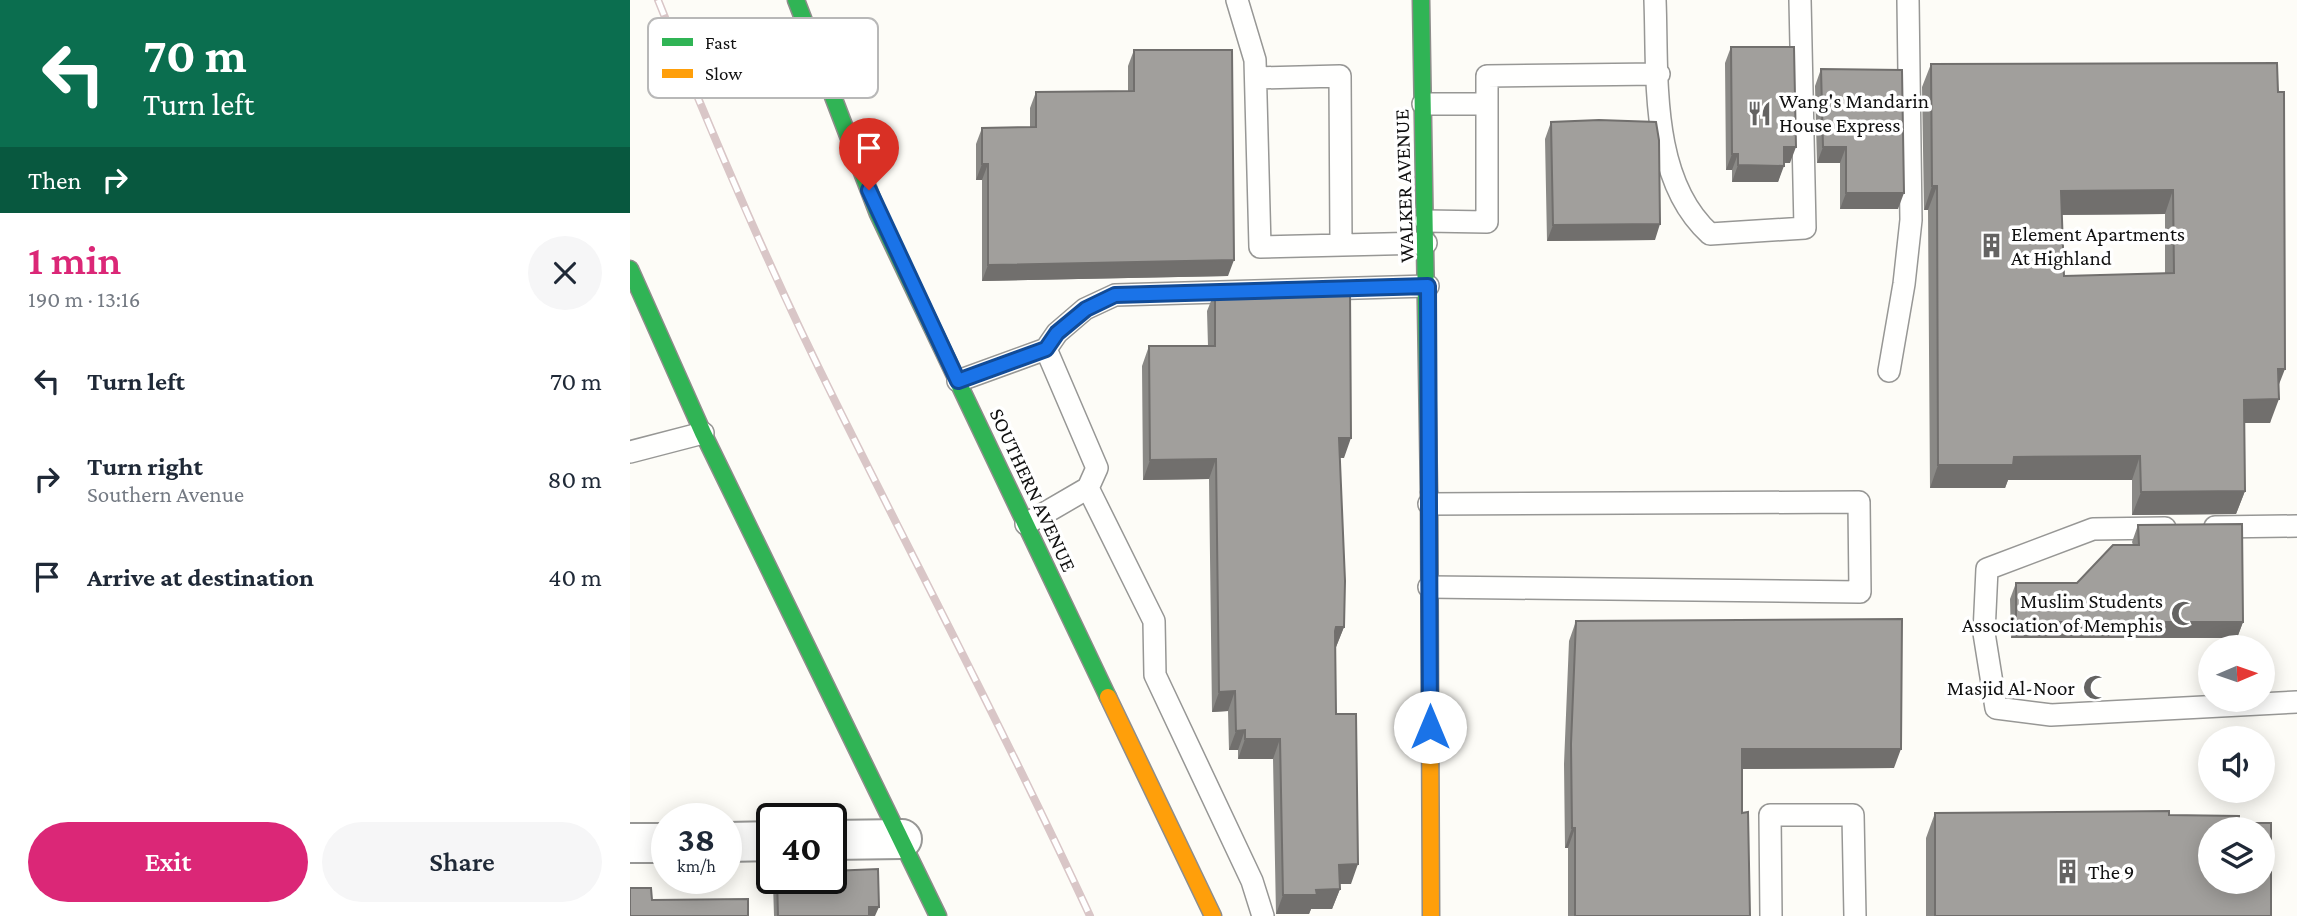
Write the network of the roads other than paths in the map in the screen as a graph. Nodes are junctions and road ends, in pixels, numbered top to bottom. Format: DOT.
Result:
graph roads {
  1 [pos="796,0"];
  2 [pos="1237,0"];
  3 [pos="1420,0"];
  4 [pos="1656,0"];
  5 [pos="1800,0"];
  6 [pos="1908,0"];
  7 [pos="803,18"];
  8 [pos="1659,74"];
  9 [pos="1256,78"];
  10 [pos="834,98"];
  11 [pos="1423,104"];
  12 [pos="1487,104"];
  13 [pos="1426,221"];
  14 [pos="1426,243"];
  15 [pos="1341,244"];
  16 [pos="630,269"];
  17 [pos="1428,286"];
  18 [pos="637,301"];
  19 [pos="1046,349"];
  20 [pos="1889,371"];
  21 [pos="958,381"];
  22 [pos="703,433"];
  23 [pos="630,452"];
  24 [pos="1088,488"];
  25 [pos="1429,504"];
  26 [pos="1026,524"];
  27 [pos="2297,526"];
  28 [pos="1429,587"];
  29 [pos="2297,702"];
  30 [pos="902,839"];
  31 [pos="847,840"];
  32 [pos="651,843"];
  33 [pos="630,844"];
  34 [pos="938,916"];
  35 [pos="1213,916"];
  36 [pos="1263,916"];
  37 [pos="1431,916"];
  38 [pos="1771,916"];
  39 [pos="1855,916"];
  1 -- 7 [label="street, SOUTHERN AVENUE"];
  2 -- 9 [label="lane"];
  3 -- 11 [label="street, WALKER AVENUE"];
  4 -- 8 [label="lane"];
  5 -- 8 [label="lane"];
  6 -- 20 [label="lane"];
  8 -- 12 [label="lane"];
  9 -- 15 [label="lane"];
  9 -- 15 [label="lane"];
  10 -- 21 [label="street, SOUTHERN AVENUE"];
  11 -- 12 [label="lane"];
  11 -- 13 [label="street, WALKER AVENUE"];
  12 -- 13 [label="lane"];
  13 -- 14 [label="street, WALKER AVENUE"];
  14 -- 15 [label="lane"];
  14 -- 17 [label="street, WALKER AVENUE"];
  16 -- 18 [label="street"];
  17 -- 19 [label="lane"];
  17 -- 25 [label="street, WALKER AVENUE"];
  18 -- 22 [label="street"];
  19 -- 21 [label="lane"];
  19 -- 24 [label="lane"];
  21 -- 26 [label="street, SOUTHERN AVENUE"];
  22 -- 23 [label="lane"];
  22 -- 30 [label="street"];
  24 -- 26 [label="lane"];
  24 -- 36 [label="lane"];
  25 -- 28 [label="street, WALKER AVENUE"];
  25 -- 28 [label="lane"];
  26 -- 35 [label="street, SOUTHERN AVENUE"];
  27 -- 29 [label="lane"];
  28 -- 37 [label="street, WALKER AVENUE"];
  30 -- 31 [label="street"];
  30 -- 34 [label="street"];
  32 -- 33 [label="street"];
  38 -- 39 [label="lane"];
}
